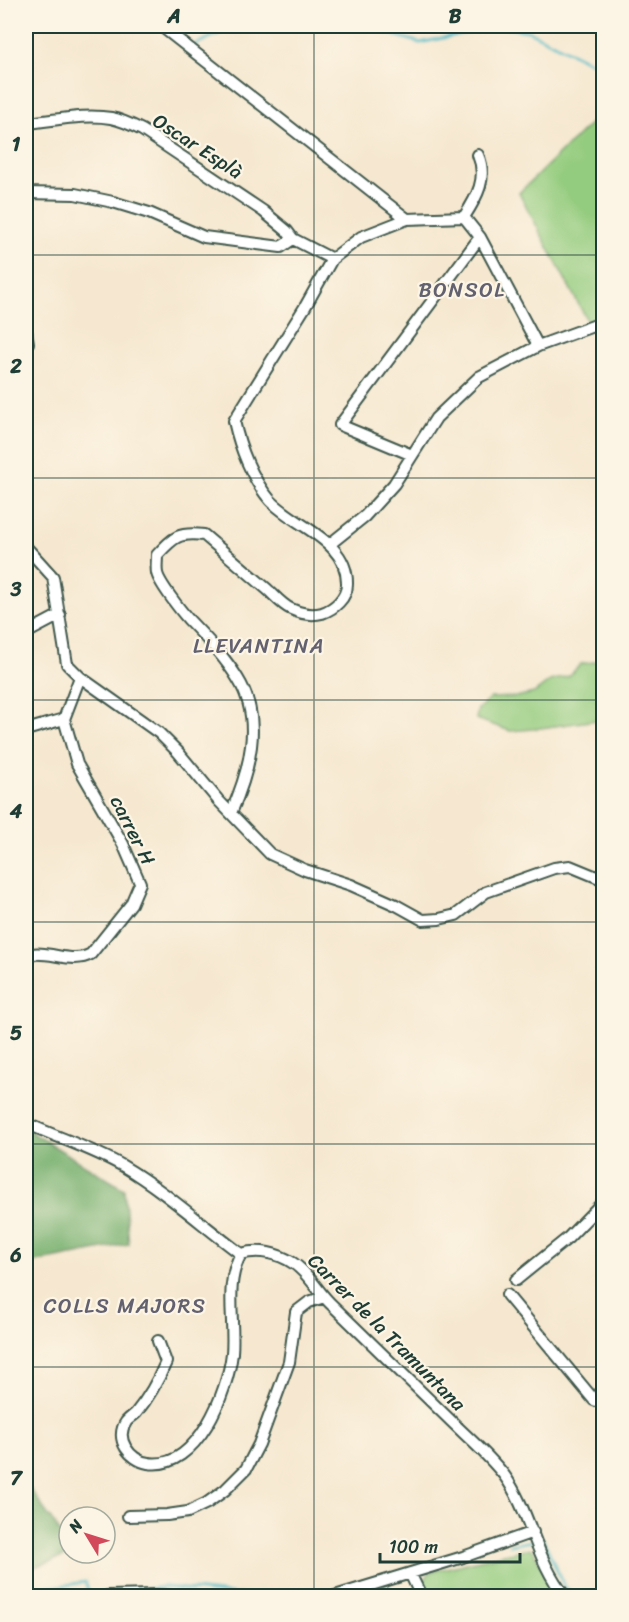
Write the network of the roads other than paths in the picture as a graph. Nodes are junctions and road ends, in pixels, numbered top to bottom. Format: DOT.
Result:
graph roads {
  1 [pos="160,26"];
  2 [pos="26,123"];
  3 [pos="478,155"];
  4 [pos="26,193"];
  5 [pos="464,217"];
  6 [pos="407,219"];
  7 [pos="480,237"];
  8 [pos="293,239"];
  9 [pos="332,259"];
  10 [pos="603,322"];
  11 [pos="26,330"];
  12 [pos="538,346"];
  13 [pos="26,347"];
  14 [pos="412,455"];
  15 [pos="330,544"];
  16 [pos="26,547"];
  17 [pos="60,615"];
  18 [pos="26,633"];
  19 [pos="80,677"];
  20 [pos="64,719"];
  21 [pos="26,730"];
  22 [pos="231,813"];
  23 [pos="603,880"];
  24 [pos="26,955"];
  25 [pos="26,1123"];
  26 [pos="603,1201"];
  27 [pos="241,1254"];
  28 [pos="516,1280"];
  29 [pos="507,1295"];
  30 [pos="324,1298"];
  31 [pos="158,1341"];
  32 [pos="603,1404"];
  33 [pos="128,1516"];
  34 [pos="534,1534"];
  35 [pos="415,1572"];
  36 [pos="108,1596"];
  37 [pos="155,1596"];
  38 [pos="174,1596"];
  39 [pos="335,1596"];
  40 [pos="421,1596"];
  41 [pos="565,1596"];
  1 -- 6 [label="street"];
  2 -- 8 [label="street, Oscar Esplà"];
  3 -- 5 [label="street"];
  4 -- 8 [label="street"];
  5 -- 6 [label="street"];
  5 -- 7 [label="street"];
  6 -- 9 [label="street"];
  7 -- 12 [label="street"];
  7 -- 14 [label="street"];
  8 -- 9 [label="street, Oscar Esplà"];
  9 -- 15 [label="street"];
  10 -- 12 [label="street"];
  11 -- 13 [label="street"];
  12 -- 14 [label="street"];
  14 -- 15 [label="street"];
  15 -- 22 [label="street"];
  16 -- 17 [label="street"];
  17 -- 18 [label="street"];
  17 -- 19 [label="street"];
  19 -- 20 [label="street"];
  19 -- 22 [label="street"];
  20 -- 21 [label="street"];
  20 -- 24 [label="street, carrer H"];
  22 -- 23 [label="street"];
  25 -- 27 [label="street"];
  26 -- 28 [label="street"];
  27 -- 30 [label="street, Carrer de la Tramuntana"];
  27 -- 31 [label="street"];
  29 -- 32 [label="street"];
  30 -- 33 [label="street"];
  30 -- 34 [label="street, Carrer de la Tramuntana"];
  34 -- 35 [label="street"];
  34 -- 41 [label="street, Carrer de la Tramuntana"];
  35 -- 39 [label="street"];
  35 -- 40 [label="street"];
  36 -- 37 [label="street"];
  37 -- 38 [label="street"];
}
